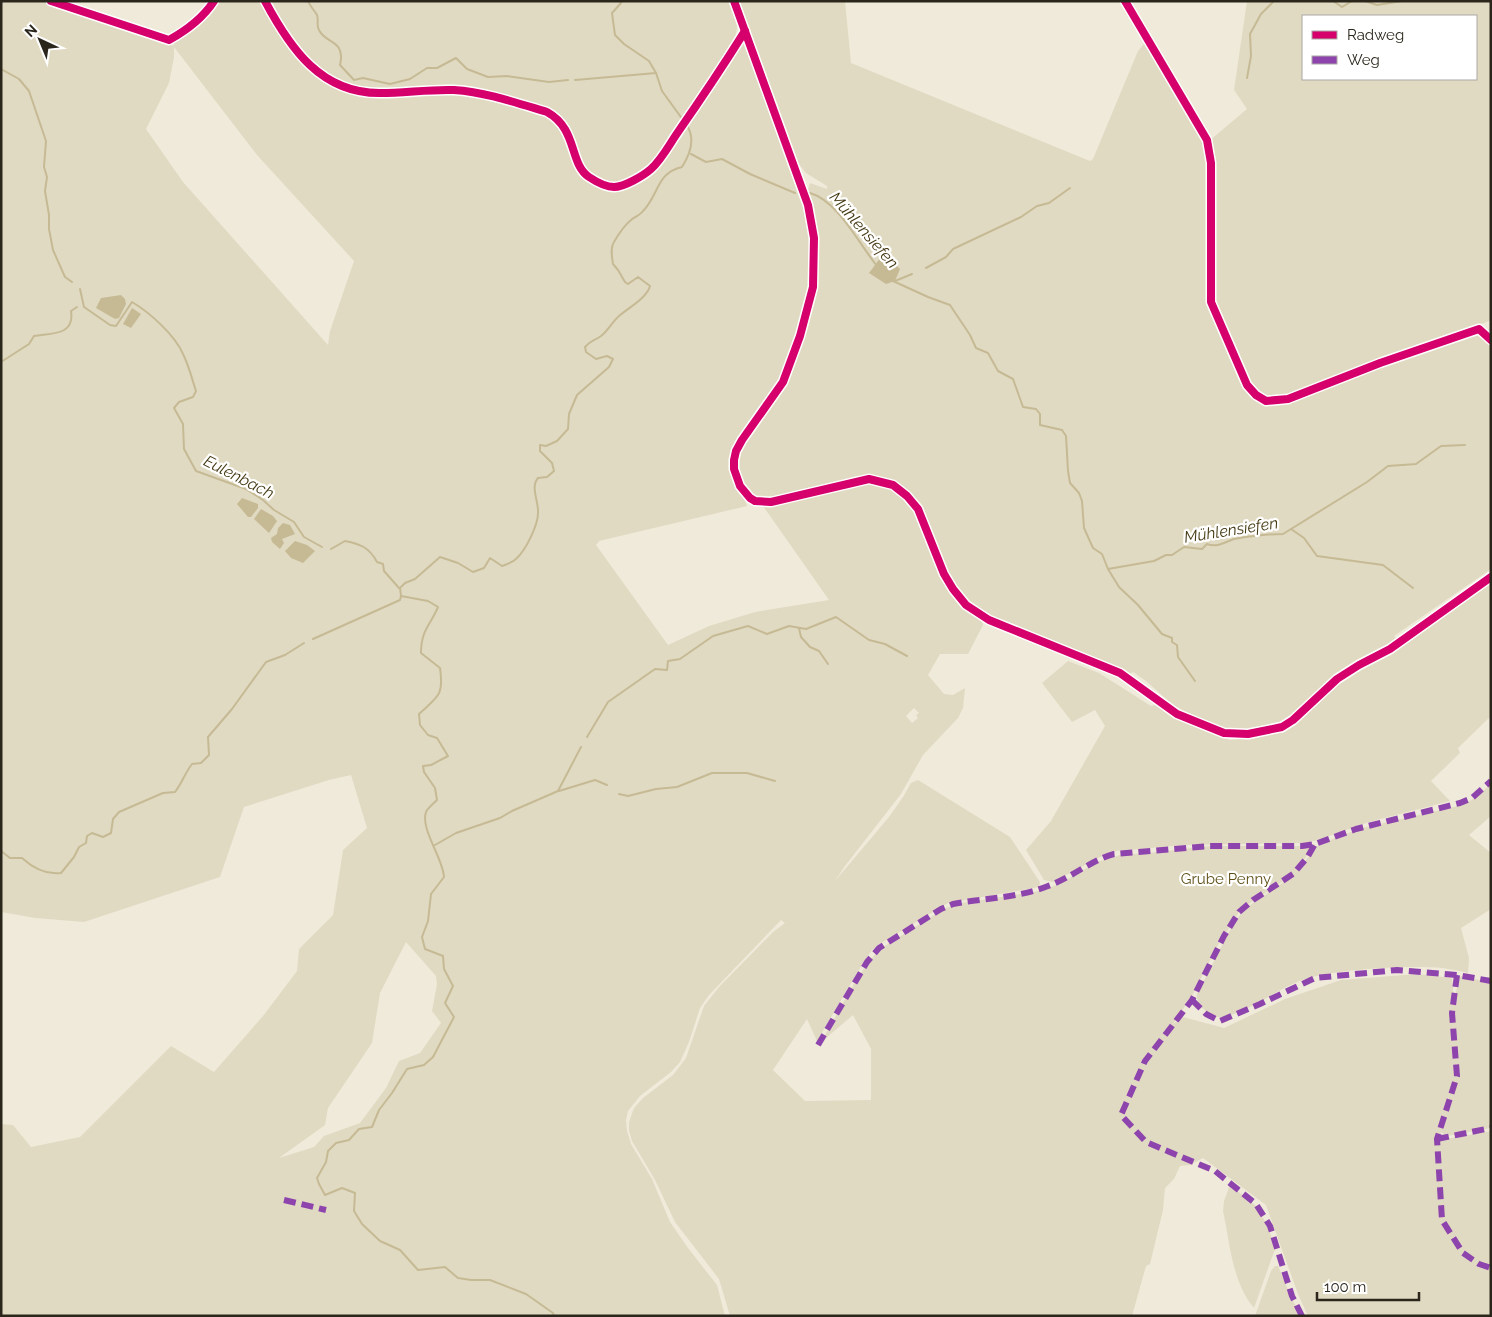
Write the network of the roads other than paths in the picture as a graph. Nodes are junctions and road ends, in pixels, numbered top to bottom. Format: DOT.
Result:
graph roads {
  1 [pos="50,1"];
  2 [pos="214,1"];
  3 [pos="265,1"];
  4 [pos="734,1"];
  5 [pos="1125,1"];
  6 [pos="745,31"];
  7 [pos="1491,340"];
  8 [pos="1491,577"];
  1 -- 2 [label="street"];
  3 -- 6 [label="street"];
  4 -- 6 [label="street"];
  5 -- 7 [label="street"];
  6 -- 8 [label="street"];
}
